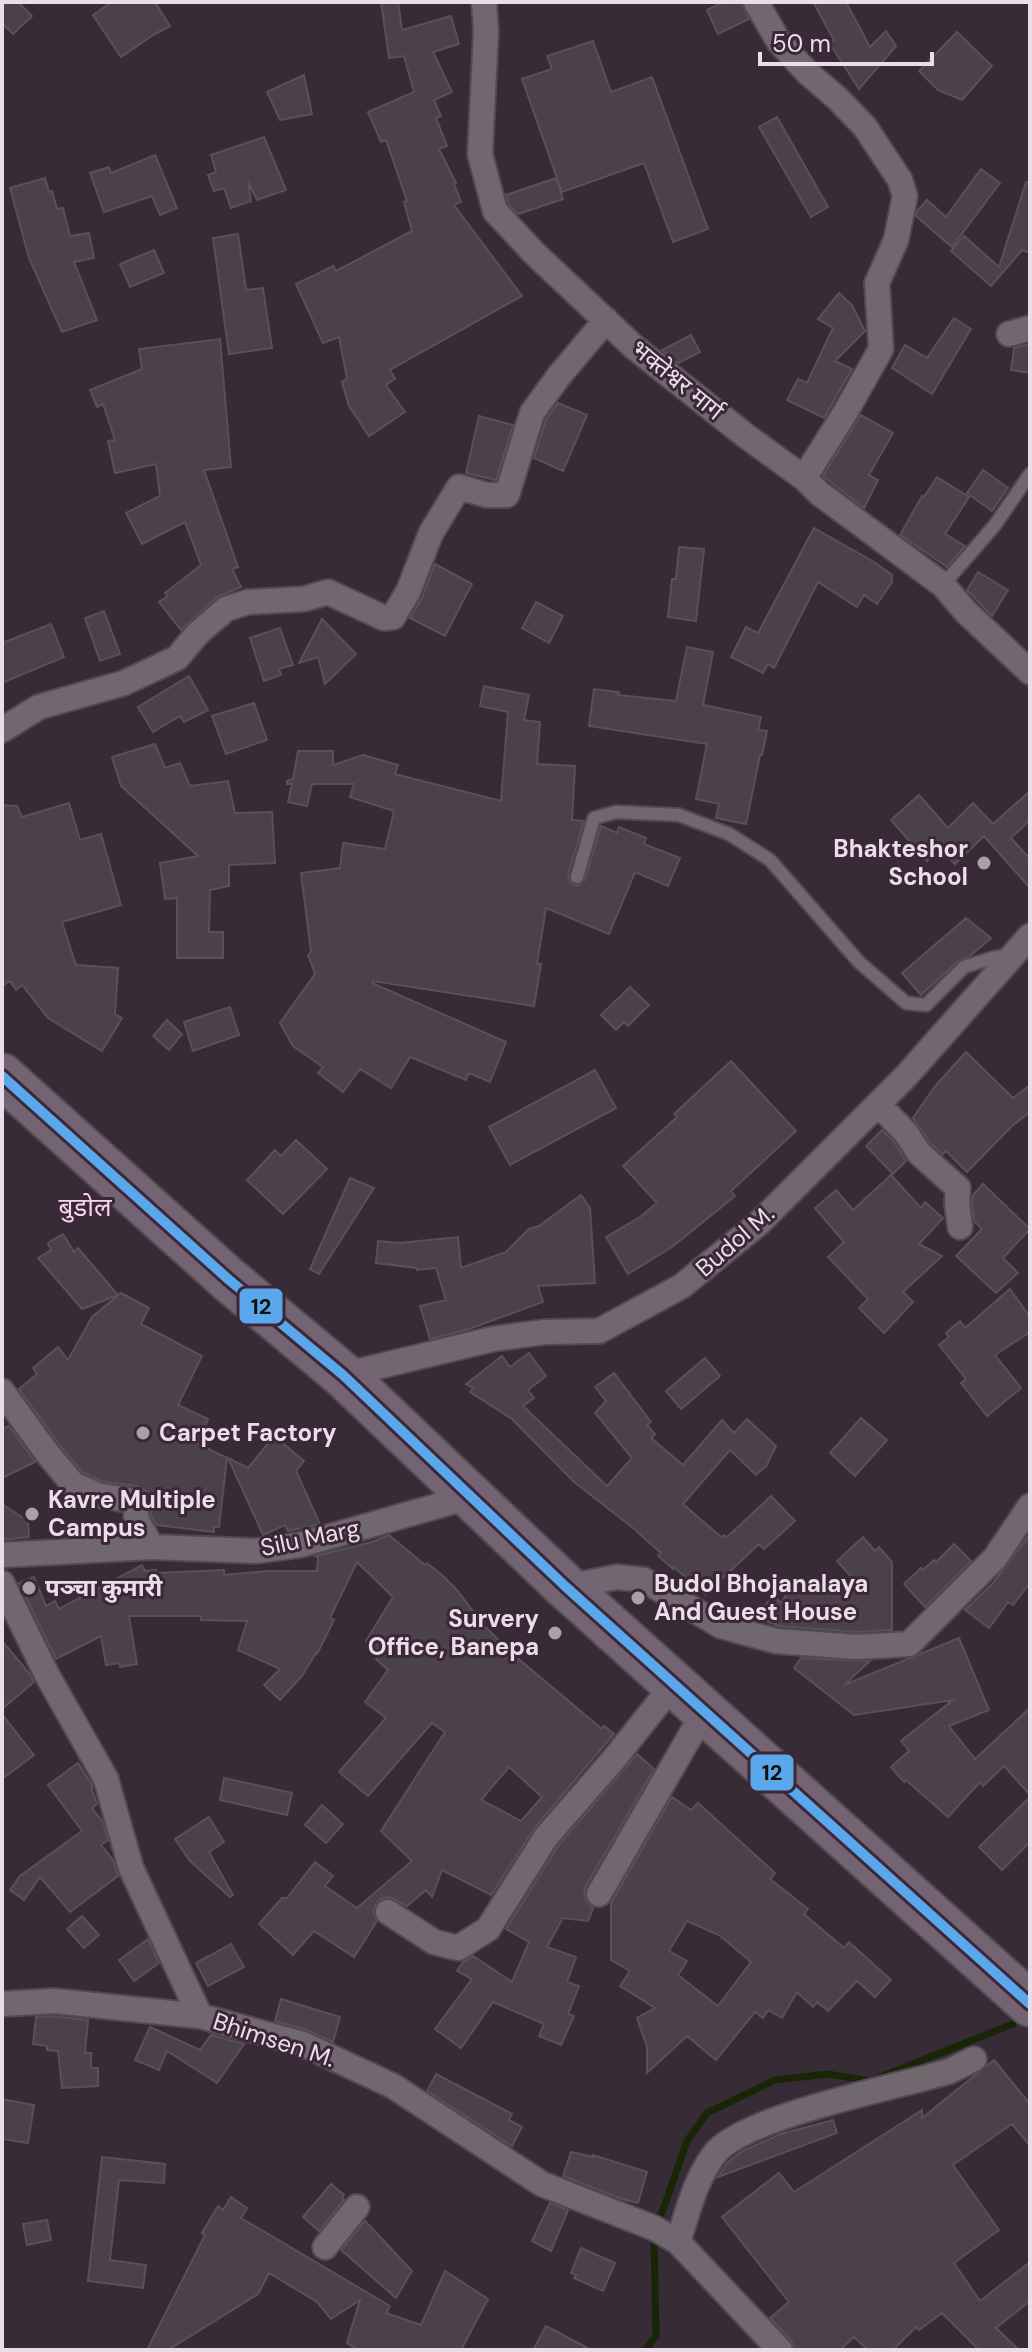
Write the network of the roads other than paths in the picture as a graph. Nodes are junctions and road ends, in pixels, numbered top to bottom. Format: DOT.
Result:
graph roads {
  1 [pos="484,2"];
  2 [pos="756,2"];
  3 [pos="606,320"];
  4 [pos="1030,474"];
  5 [pos="804,478"];
  6 [pos="943,585"];
  7 [pos="1030,672"];
  8 [pos="2,730"];
  9 [pos="577,877"];
  10 [pos="1030,936"];
  11 [pos="1013,955"];
  12 [pos="2,1076"];
  13 [pos="878,1104"];
  14 [pos="960,1227"];
  15 [pos="343,1375"];
  16 [pos="2,1391"];
  17 [pos="469,1497"];
  18 [pos="1030,1506"];
  19 [pos="152,1547"];
  20 [pos="2,1555"];
  21 [pos="2,1583"];
  22 [pos="566,1587"];
  23 [pos="689,1699"];
  24 [pos="599,1894"];
  25 [pos="388,1912"];
  26 [pos="2,2004"];
  27 [pos="1030,2004"];
  28 [pos="200,2016"];
  29 [pos="974,2059"];
  30 [pos="357,2207"];
  31 [pos="678,2242"];
  32 [pos="325,2247"];
  33 [pos="780,2350"];
  1 -- 3 [label="street, भक्तेश्वर मार्ग"];
  2 -- 5 [label="street"];
  3 -- 5 [label="street, भक्तेश्वर मार्ग"];
  3 -- 8 [label="street"];
  4 -- 6 [label="lane"];
  5 -- 6 [label="street, भक्तेश्वर मार्ग"];
  6 -- 7 [label="street, भक्तेश्वर मार्ग"];
  9 -- 11 [label="lane"];
  10 -- 11 [label="street, Budol M."];
  11 -- 13 [label="street, Budol M."];
  12 -- 15 [label="highway"];
  13 -- 14 [label="street"];
  13 -- 15 [label="street, Budol M."];
  15 -- 17 [label="highway"];
  16 -- 19 [label="street"];
  17 -- 19 [label="street, Silu Marg"];
  17 -- 22 [label="highway"];
  18 -- 22 [label="street"];
  19 -- 20 [label="street, Silu Marg"];
  21 -- 28 [label="street, Bhimsen M."];
  22 -- 23 [label="highway"];
  23 -- 24 [label="street"];
  23 -- 25 [label="street"];
  23 -- 27 [label="highway"];
  26 -- 28 [label="street"];
  28 -- 31 [label="street, Bhimsen M."];
  29 -- 31 [label="street"];
  30 -- 32 [label="street"];
  31 -- 33 [label="street, Bhimsen M."];
}
